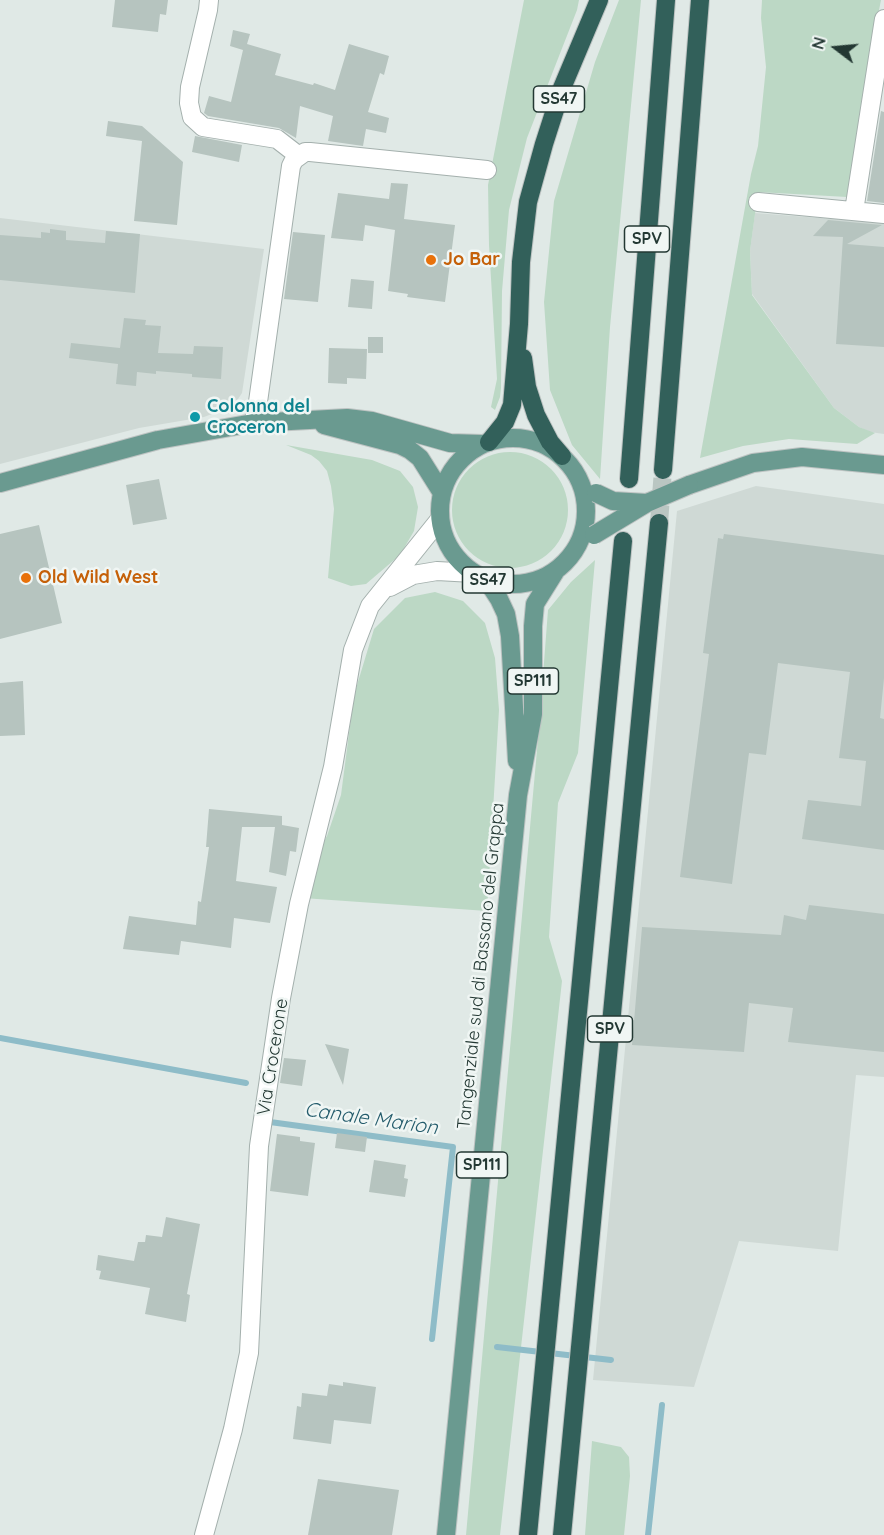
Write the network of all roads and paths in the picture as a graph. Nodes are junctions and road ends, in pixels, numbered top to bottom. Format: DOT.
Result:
graph roads {
  1 [pos="209,0"];
  2 [pos="599,0"];
  3 [pos="666,0"];
  4 [pos="700,0"];
  5 [pos="884,19"];
  6 [pos="299,156"];
  7 [pos="487,170"];
  8 [pos="758,202"];
  9 [pos="854,211"];
  10 [pos="884,214"];
  11 [pos="519,324"];
  12 [pos="304,421"];
  13 [pos="253,423"];
  14 [pos="486,443"];
  15 [pos="562,456"];
  16 [pos="884,465"];
  17 [pos="663,470"];
  18 [pos="579,478"];
  19 [pos="629,479"];
  20 [pos="0,483"];
  21 [pos="442,493"];
  22 [pos="647,503"];
  23 [pos="440,519"];
  24 [pos="659,523"];
  25 [pos="586,540"];
  26 [pos="623,541"];
  27 [pos="555,572"];
  28 [pos="480,576"];
  29 [pos="386,589"];
  30 [pos="518,795"];
  31 [pos="204,1535"];
  32 [pos="446,1535"];
  33 [pos="528,1535"];
  34 [pos="562,1535"];
  1 -- 6 [label="street"];
  2 -- 11 [label="highway, Tangenziale sud di Bassano del Grappa / SS47"];
  3 -- 19 [label="highway, SPV"];
  4 -- 17 [label="highway, SPV"];
  5 -- 9 [label="street"];
  6 -- 7 [label="street"];
  6 -- 13 [label="street"];
  8 -- 9 [label="street"];
  9 -- 10 [label="street"];
  11 -- 14 [label="highway, Tangenziale sud di Bassano del Grappa / SS47"];
  11 -- 15 [label="highway, Tangenziale sud di Bassano del Grappa / SS47"];
  12 -- 13 [label="main road"];
  12 -- 14 [label="main road"];
  12 -- 21 [label="main road"];
  13 -- 20 [label="main road"];
  14 -- 15 [label="main road, Tangenziale sud di Bassano del Grappa / SS47"];
  14 -- 21 [label="main road, Tangenziale sud di Bassano del Grappa / SS47"];
  15 -- 18 [label="main road, Tangenziale sud di Bassano del Grappa / SS47"];
  16 -- 22 [label="main road, SS47, bridge"];
  18 -- 22 [label="main road, SS47, bridge"];
  18 -- 25 [label="main road, Tangenziale sud di Bassano del Grappa / SS47"];
  21 -- 23 [label="main road, Tangenziale sud di Bassano del Grappa / SS47"];
  22 -- 25 [label="main road, SS47, bridge"];
  23 -- 28 [label="main road, Tangenziale sud di Bassano del Grappa / SS47"];
  23 -- 29 [label="street, Via Crocerone"];
  24 -- 34 [label="highway, SPV"];
  25 -- 27 [label="main road, Tangenziale sud di Bassano del Grappa / SS47"];
  26 -- 33 [label="highway, SPV"];
  27 -- 28 [label="main road, Tangenziale sud di Bassano del Grappa / SS47"];
  27 -- 30 [label="main road, Tangenziale sud di Bassano del Grappa / SP111"];
  28 -- 29 [label="street, Via Crocerone"];
  28 -- 30 [label="main road, Tangenziale sud di Bassano del Grappa / SP111"];
  29 -- 31 [label="street, Via Crocerone"];
  30 -- 32 [label="main road, Tangenziale sud di Bassano del Grappa / SP111"];
}
